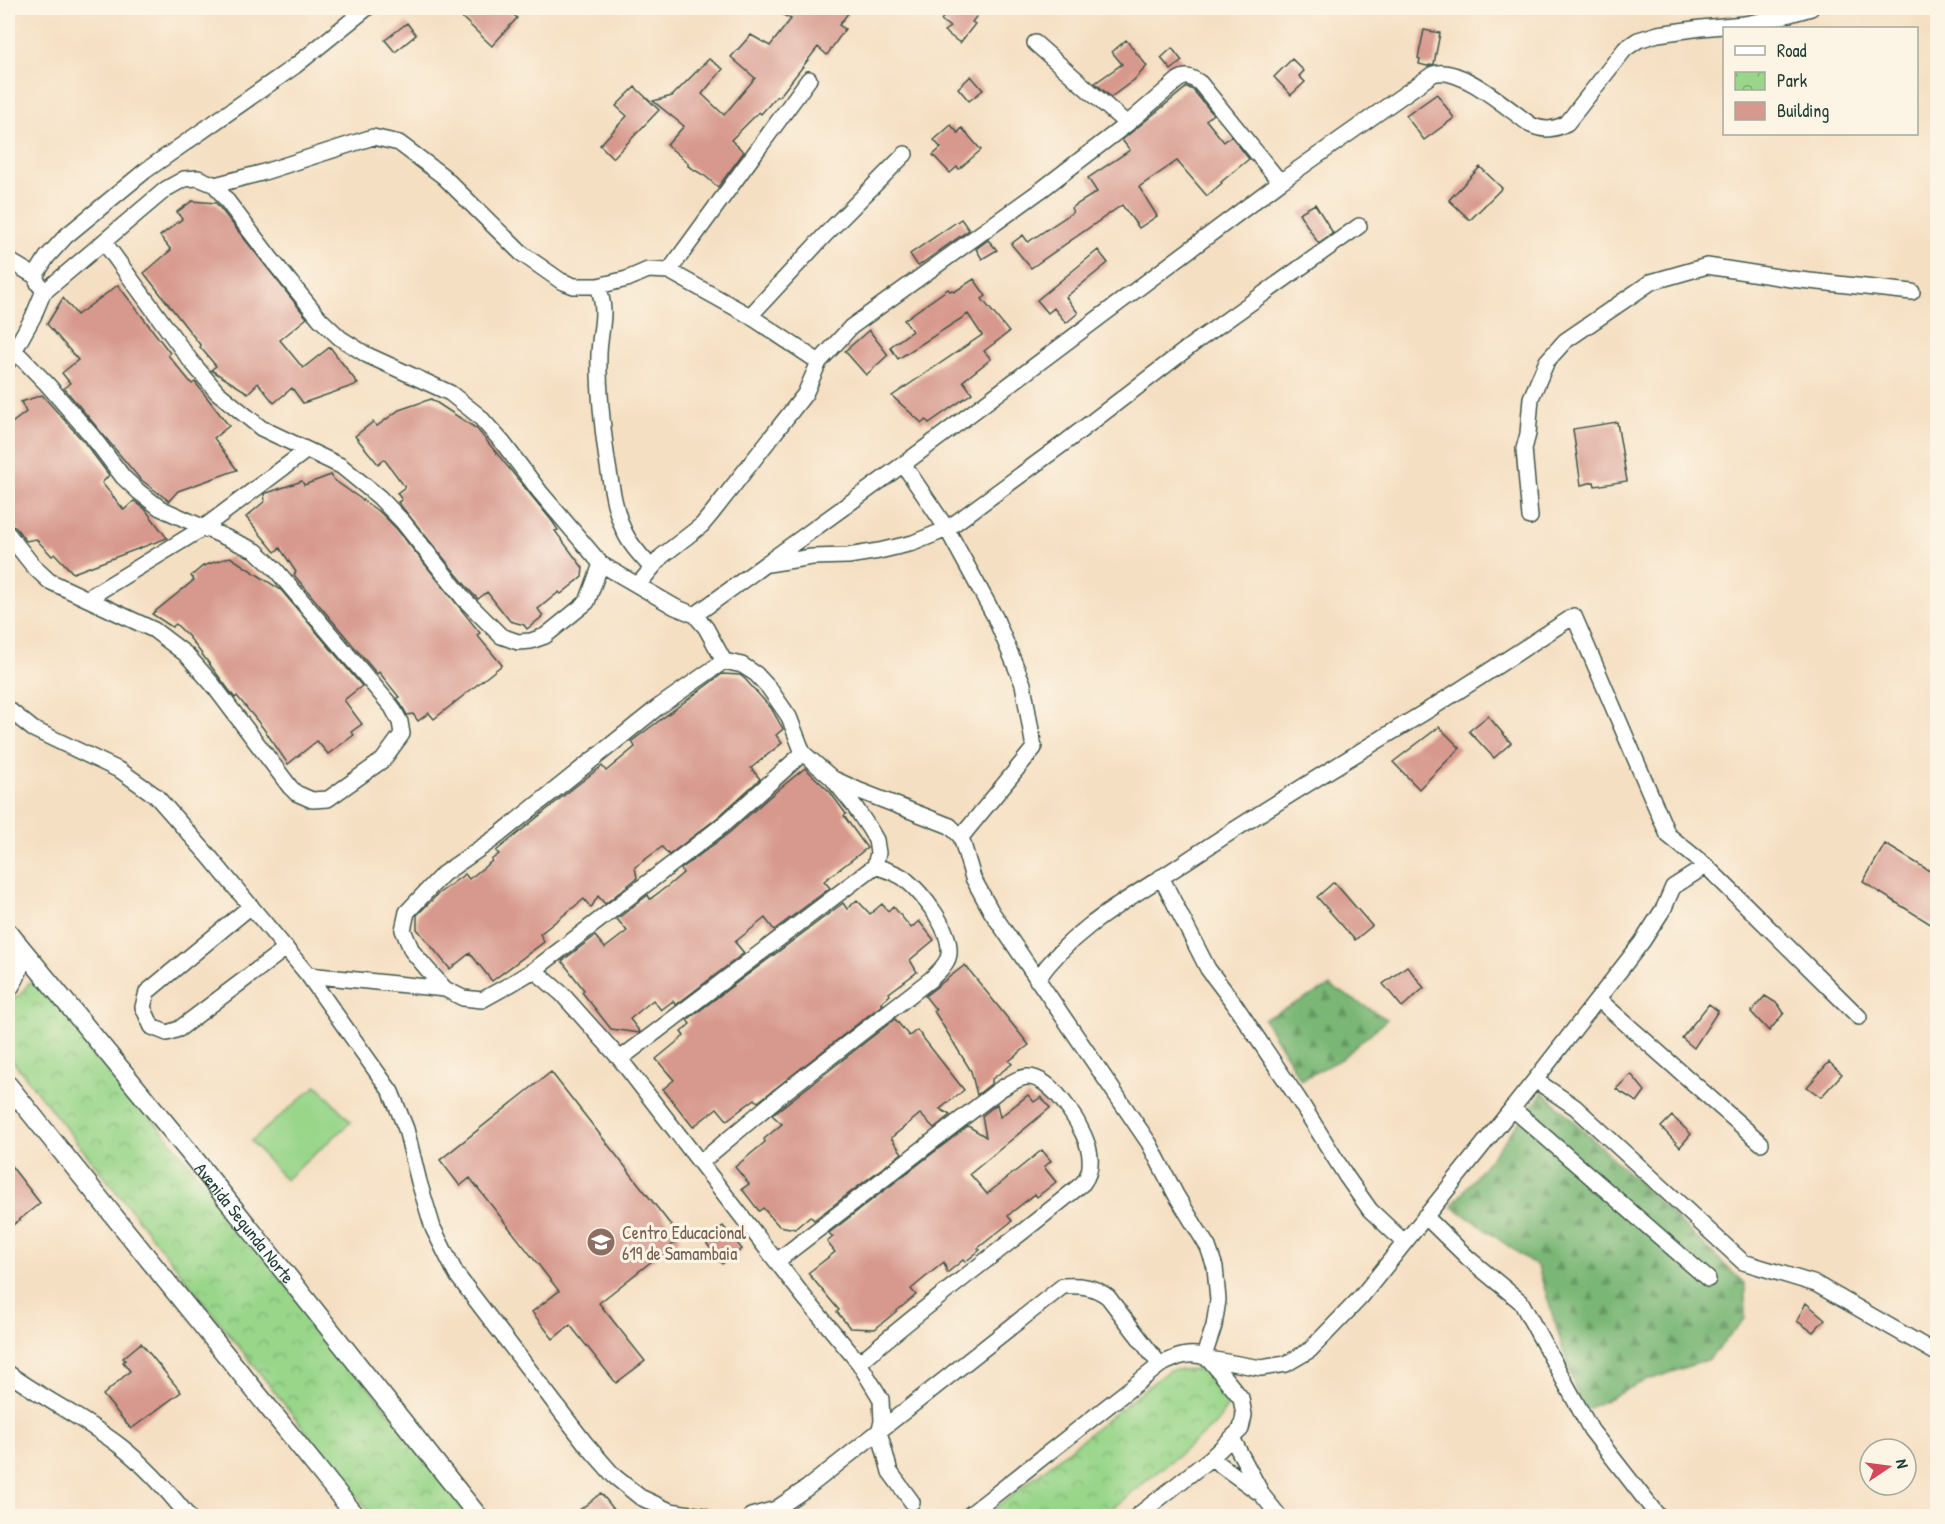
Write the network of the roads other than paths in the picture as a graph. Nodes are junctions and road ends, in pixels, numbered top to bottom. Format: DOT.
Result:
graph roads {
  1 [pos="367,8"];
  2 [pos="1811,8"];
  3 [pos="1035,43"];
  4 [pos="808,79"];
  5 [pos="1127,124"];
  6 [pos="905,154"];
  7 [pos="1280,182"];
  8 [pos="215,185"];
  9 [pos="1359,226"];
  10 [pos="104,242"];
  11 [pos="8,260"];
  12 [pos="669,271"];
  13 [pos="35,276"];
  14 [pos="598,286"];
  15 [pos="1912,292"];
  16 [pos="43,293"];
  17 [pos="750,316"];
  18 [pos="11,357"];
  19 [pos="819,362"];
  20 [pos="307,450"];
  21 [pos="903,464"];
  22 [pos="1530,517"];
  23 [pos="203,528"];
  24 [pos="947,529"];
  25 [pos="8,534"];
  26 [pos="601,564"];
  27 [pos="765,565"];
  28 [pos="652,568"];
  29 [pos="638,585"];
  30 [pos="88,598"];
  31 [pos="695,615"];
  32 [pos="724,661"];
  33 [pos="8,709"];
  34 [pos="803,753"];
  35 [pos="832,778"];
  36 [pos="961,837"];
  37 [pos="875,866"];
  38 [pos="1706,866"];
  39 [pos="1161,877"];
  40 [pos="251,906"];
  41 [pos="8,932"];
  42 [pos="286,948"];
  43 [pos="22,951"];
  44 [pos="534,970"];
  45 [pos="308,975"];
  46 [pos="1037,980"];
  47 [pos="8,989"];
  48 [pos="445,989"];
  49 [pos="1598,999"];
  50 [pos="1859,1017"];
  51 [pos="620,1059"];
  52 [pos="1535,1080"];
  53 [pos="8,1085"];
  54 [pos="15,1105"];
  55 [pos="1512,1108"];
  56 [pos="1761,1143"];
  57 [pos="701,1162"];
  58 [pos="1425,1216"];
  59 [pos="1404,1242"];
  60 [pos="777,1261"];
  61 [pos="1708,1279"];
  62 [pos="1938,1354"];
  63 [pos="1206,1358"];
  64 [pos="859,1363"];
  65 [pos="1160,1365"];
  66 [pos="8,1373"];
  67 [pos="879,1431"];
  68 [pos="1232,1438"];
  69 [pos="1211,1458"];
  70 [pos="1263,1496"];
  71 [pos="912,1503"];
  72 [pos="188,1516"];
  73 [pos="356,1516"];
  74 [pos="477,1516"];
  75 [pos="704,1516"];
  76 [pos="752,1516"];
  77 [pos="968,1516"];
  78 [pos="1137,1516"];
  79 [pos="1279,1516"];
  80 [pos="1658,1516"];
  1 -- 13 [label="street"];
  2 -- 7 [label="street"];
  3 -- 5 [label="street"];
  4 -- 12 [label="street"];
  5 -- 7 [label="street"];
  5 -- 19 [label="street"];
  6 -- 17 [label="street"];
  7 -- 21 [label="street"];
  8 -- 10 [label="street"];
  8 -- 14 [label="street"];
  8 -- 26 [label="street"];
  9 -- 24 [label="street"];
  10 -- 16 [label="street"];
  10 -- 20 [label="street"];
  11 -- 13 [label="street"];
  12 -- 14 [label="street"];
  12 -- 17 [label="street"];
  13 -- 16 [label="street"];
  14 -- 28 [label="street"];
  15 -- 22 [label="street"];
  16 -- 18 [label="street"];
  17 -- 19 [label="street"];
  18 -- 23 [label="street"];
  19 -- 28 [label="street"];
  20 -- 23 [label="street"];
  20 -- 26 [label="street"];
  21 -- 24 [label="street"];
  21 -- 27 [label="street"];
  23 -- 30 [label="street"];
  23 -- 30 [label="street"];
  24 -- 27 [label="street"];
  24 -- 36 [label="street"];
  25 -- 30 [label="street"];
  26 -- 29 [label="street"];
  27 -- 31 [label="street"];
  28 -- 29 [label="street"];
  29 -- 31 [label="street"];
  31 -- 32 [label="street"];
  32 -- 34 [label="street"];
  32 -- 48 [label="street"];
  33 -- 40 [label="street"];
  34 -- 35 [label="street"];
  34 -- 44 [label="street"];
  35 -- 36 [label="street"];
  35 -- 37 [label="street"];
  36 -- 46 [label="street"];
  37 -- 51 [label="street"];
  37 -- 57 [label="street"];
  38 -- 39 [label="street"];
  38 -- 49 [label="street"];
  38 -- 50 [label="street"];
  39 -- 46 [label="street"];
  39 -- 59 [label="street"];
  40 -- 42 [label="street"];
  40 -- 42 [label="street"];
  41 -- 43 [label="street, Avenida Segunda Norte"];
  42 -- 45 [label="street"];
  43 -- 47 [label="street"];
  43 -- 74 [label="street, Avenida Segunda Norte"];
  44 -- 48 [label="street"];
  44 -- 51 [label="street"];
  45 -- 48 [label="street"];
  45 -- 75 [label="street"];
  46 -- 63 [label="street"];
  49 -- 52 [label="street"];
  49 -- 56 [label="street"];
  51 -- 57 [label="street"];
  52 -- 55 [label="street"];
  52 -- 62 [label="street"];
  53 -- 54 [label="street"];
  54 -- 73 [label="street"];
  55 -- 58 [label="street"];
  55 -- 61 [label="street"];
  57 -- 60 [label="street"];
  58 -- 59 [label="street"];
  58 -- 80 [label="street"];
  59 -- 63 [label="street"];
  60 -- 64 [label="street"];
  60 -- 64 [label="street"];
  63 -- 65 [label="street"];
  63 -- 68 [label="street"];
  64 -- 67 [label="street"];
  65 -- 67 [label="street"];
  65 -- 77 [label="street"];
  66 -- 72 [label="street"];
  67 -- 71 [label="street"];
  67 -- 76 [label="street"];
  68 -- 69 [label="street"];
  68 -- 70 [label="street"];
  69 -- 70 [label="street"];
  69 -- 78 [label="street"];
  70 -- 79 [label="street"];
}
